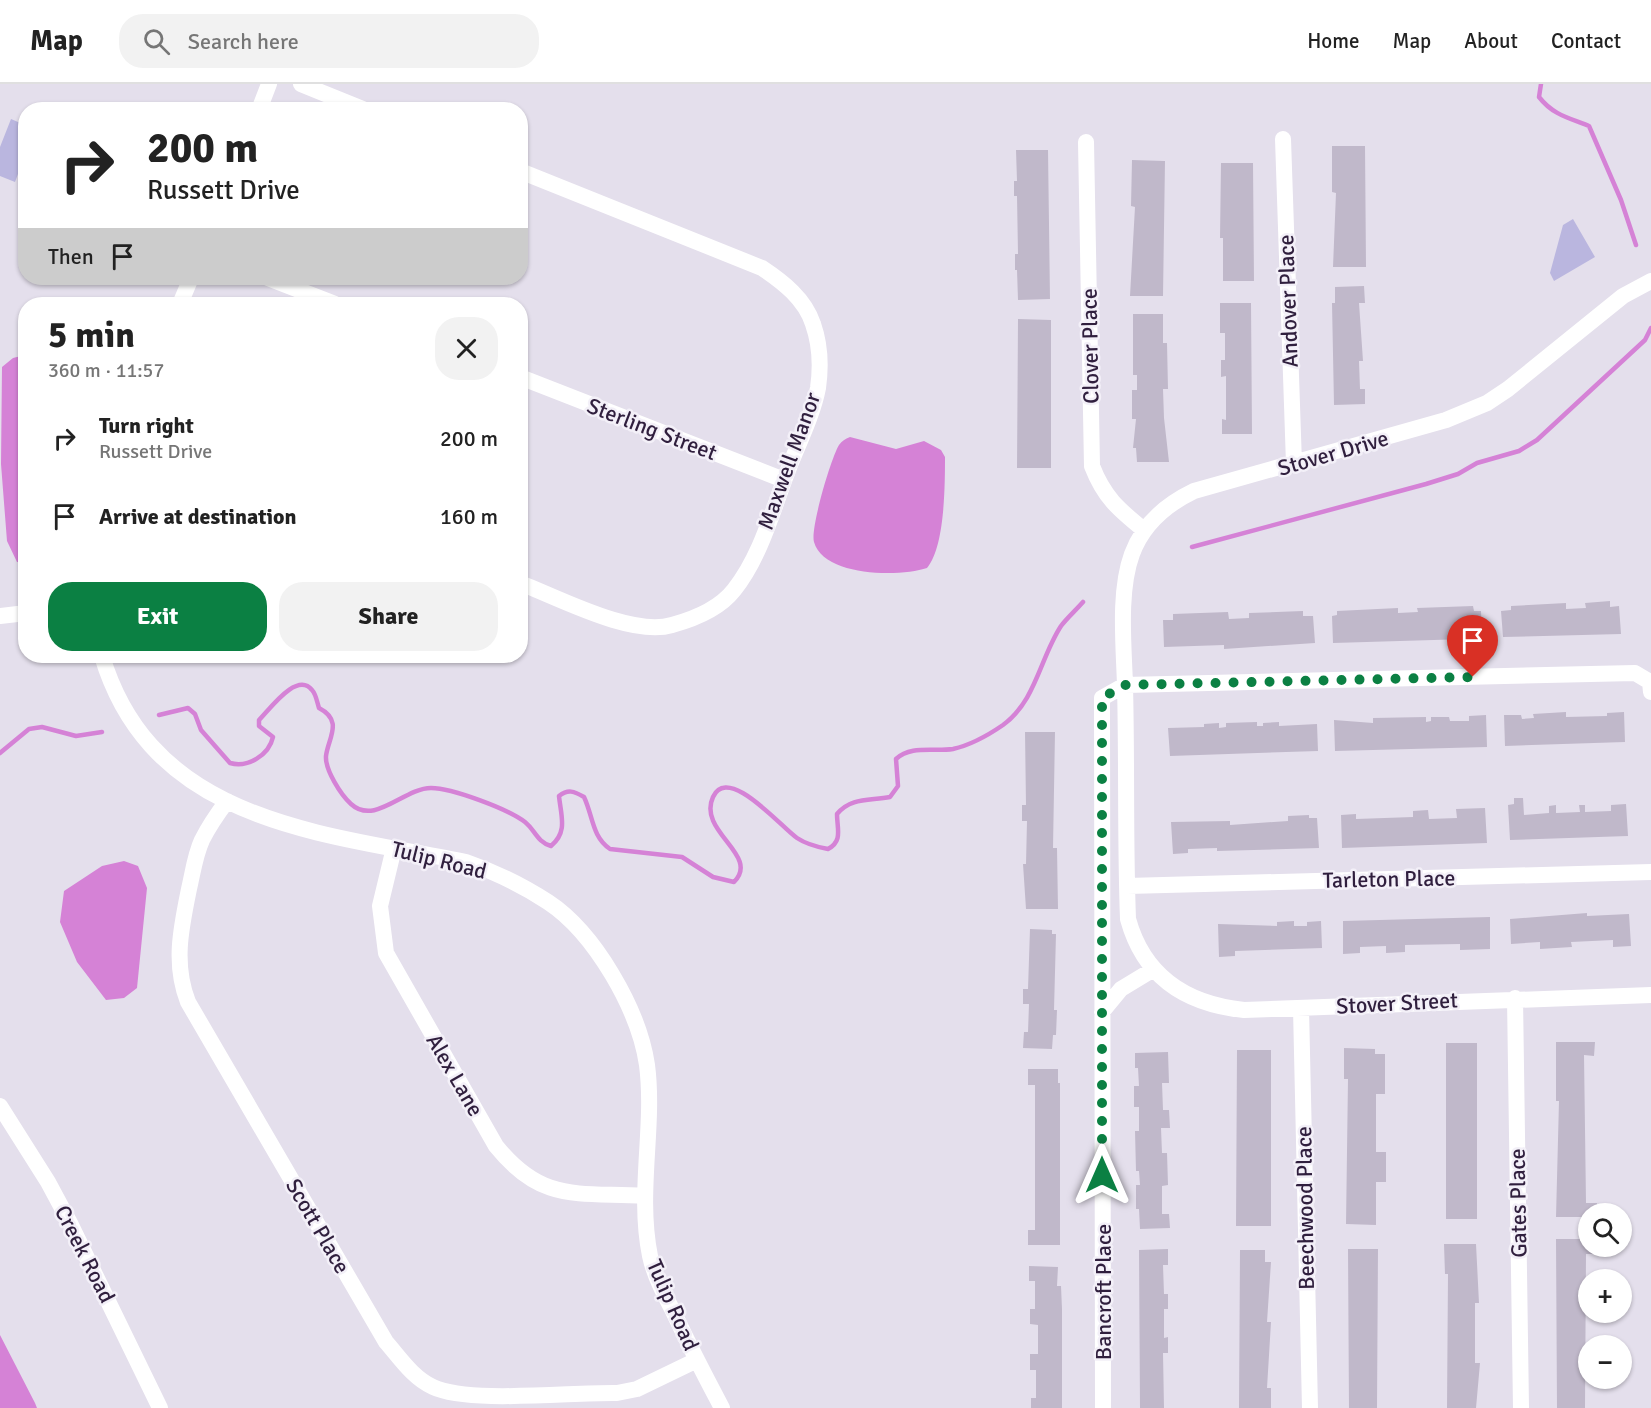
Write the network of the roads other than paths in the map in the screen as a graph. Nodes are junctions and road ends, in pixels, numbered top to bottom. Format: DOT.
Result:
graph roads {
  1 [pos="269,84"];
  2 [pos="301,84"];
  3 [pos="262,102"];
  4 [pos="345,102"];
  5 [pos="1283,139"];
  6 [pos="1086,142"];
  7 [pos="528,174"];
  8 [pos="1651,281"];
  9 [pos="285,285"];
  10 [pos="314,297"];
  11 [pos="528,380"];
  12 [pos="1293,464"];
  13 [pos="784,480"];
  14 [pos="1144,530"];
  15 [pos="528,586"];
  16 [pos="18,614"];
  17 [pos="0,616"];
  18 [pos="105,663"];
  19 [pos="1125,685"];
  20 [pos="1651,692"];
  21 [pos="227,801"];
  22 [pos="394,848"];
  23 [pos="1651,872"];
  24 [pos="1127,886"];
  25 [pos="1154,969"];
  26 [pos="1651,995"];
  27 [pos="1515,998"];
  28 [pos="1301,1008"];
  29 [pos="1102,1012"];
  30 [pos="0,1106"];
  31 [pos="644,1196"];
  32 [pos="697,1359"];
  33 [pos="160,1408"];
  34 [pos="722,1408"];
  35 [pos="1103,1408"];
  36 [pos="1310,1408"];
  37 [pos="1521,1408"];
  1 -- 3 [label="street"];
  2 -- 4 [label="street"];
  5 -- 12 [label="street, Andover Place"];
  6 -- 14 [label="street, Clover Place"];
  7 -- 13 [label="street, Maxwell Manor"];
  8 -- 12 [label="street, Stover Drive"];
  9 -- 10 [label="street"];
  11 -- 13 [label="street, Sterling Street"];
  12 -- 14 [label="street, Stover Drive"];
  13 -- 15 [label="street, Maxwell Manor"];
  14 -- 19 [label="street, Stover Drive"];
  16 -- 17 [label="street"];
  18 -- 21 [label="street, Tulip Road"];
  19 -- 20 [label="street"];
  19 -- 24 [label="street, Stover Street"];
  19 -- 29 [label="street, Bancroft Place"];
  21 -- 22 [label="street, Tulip Road"];
  21 -- 32 [label="street, Scott Place"];
  22 -- 31 [label="street, Tulip Road"];
  22 -- 31 [label="street, Alex Lane"];
  23 -- 24 [label="street, Tarleton Place"];
  24 -- 25 [label="street, Stover Street"];
  25 -- 28 [label="street, Stover Street"];
  25 -- 29 [label="street"];
  26 -- 27 [label="street, Stover Street"];
  27 -- 28 [label="street, Stover Street"];
  27 -- 37 [label="street, Gates Place"];
  28 -- 36 [label="street, Beechwood Place"];
  29 -- 35 [label="street, Bancroft Place"];
  30 -- 33 [label="street, Creek Road"];
  31 -- 32 [label="street, Tulip Road"];
  32 -- 34 [label="street, Tulip Road"];
}
